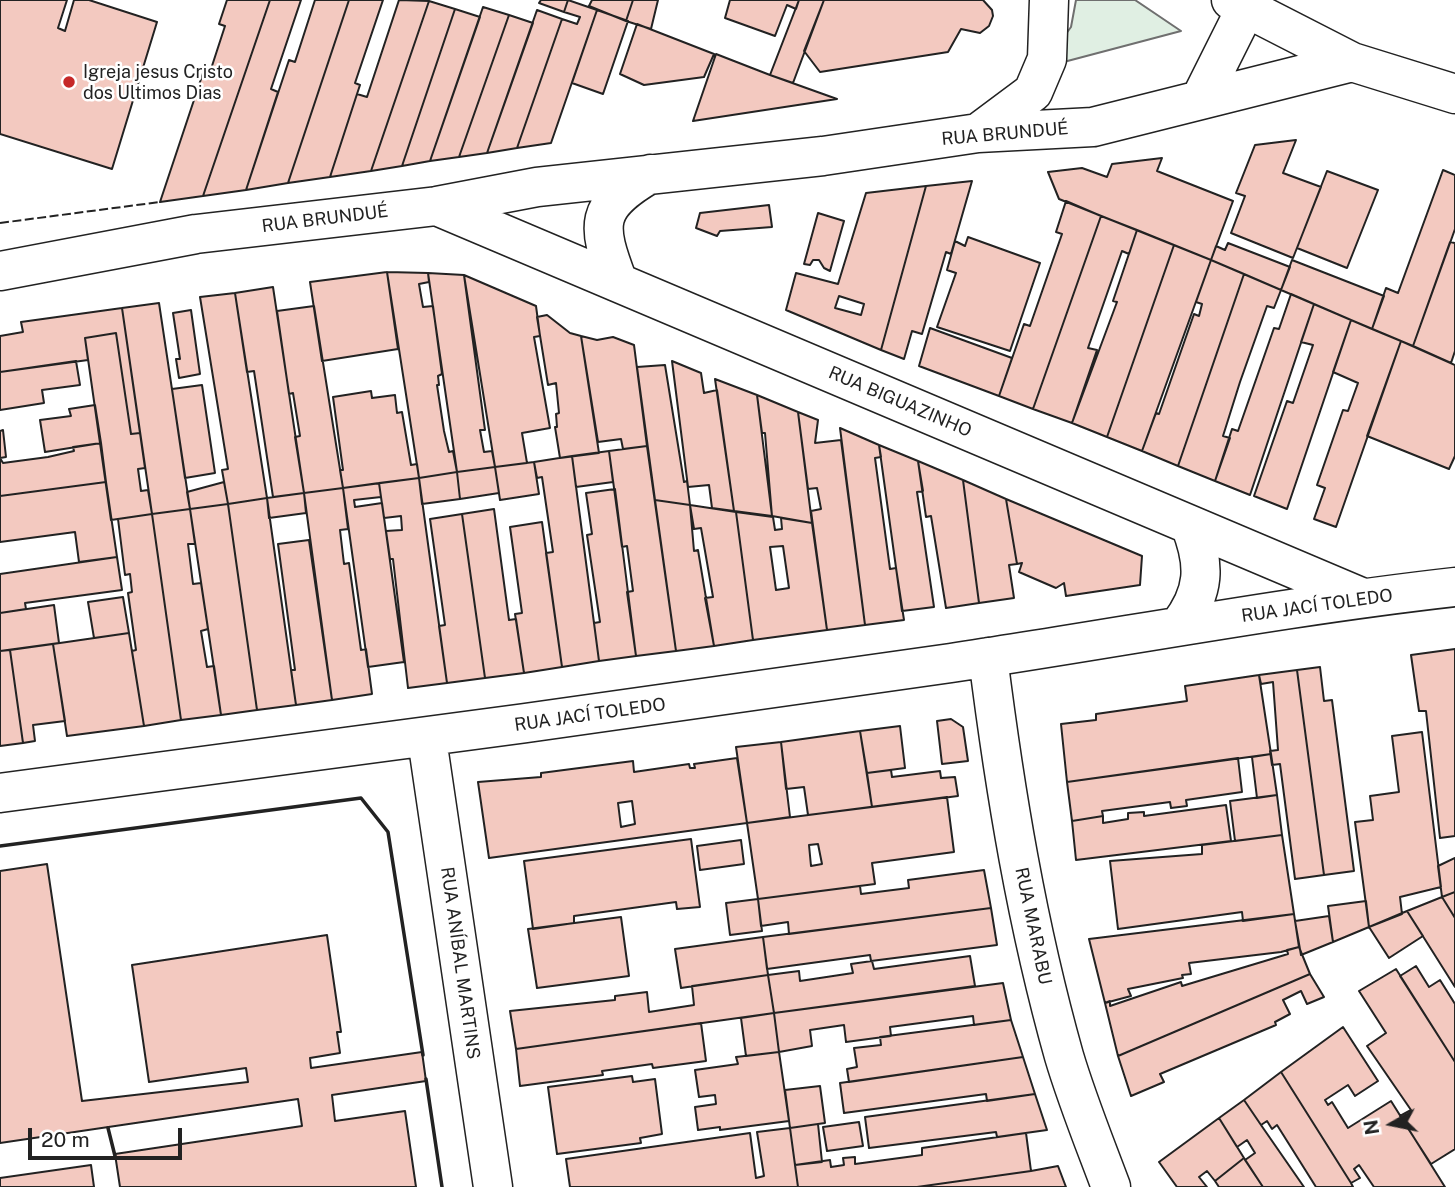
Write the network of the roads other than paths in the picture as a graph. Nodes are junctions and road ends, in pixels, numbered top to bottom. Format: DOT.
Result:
graph roads {
  1 [pos="1049,0"];
  2 [pos="1243,2"];
  3 [pos="1352,62"];
  4 [pos="1455,94"];
  5 [pos="1200,100"];
  6 [pos="978,133"];
  7 [pos="652,173"];
  8 [pos="437,206"];
  9 [pos="0,271"];
  10 [pos="618,282"];
  11 [pos="1190,525"];
  12 [pos="1455,587"];
  13 [pos="1363,598"];
  14 [pos="1179,626"];
  15 [pos="988,657"];
  16 [pos="427,739"];
  17 [pos="0,793"];
  18 [pos="493,1187"];
  19 [pos="1111,1187"];
  1 -- 6 [label="street"];
  2 -- 3 [label="street"];
  2 -- 5 [label="street"];
  3 -- 4 [label="street"];
  3 -- 5 [label="street, RUA BRUNDUÉ"];
  5 -- 6 [label="street, RUA BRUNDUÉ"];
  6 -- 7 [label="street, RUA BRUNDUÉ"];
  7 -- 8 [label="street, RUA BRUNDUÉ"];
  7 -- 10 [label="street, RUA BRUNDUÉ"];
  8 -- 9 [label="street, RUA BRUNDUÉ"];
  8 -- 10 [label="street, RUA BIGUAZINHO"];
  10 -- 11 [label="street, RUA BIGUAZINHO"];
  11 -- 13 [label="street, RUA BIGUAZINHO"];
  11 -- 14 [label="street"];
  12 -- 13 [label="street, RUA JACÍ TOLEDO"];
  13 -- 14 [label="street, RUA JACÍ TOLEDO"];
  14 -- 15 [label="street, RUA JACÍ TOLEDO"];
  15 -- 16 [label="street, RUA JACÍ TOLEDO"];
  15 -- 19 [label="street, RUA MARABU"];
  16 -- 17 [label="street, RUA JACÍ TOLEDO"];
  16 -- 18 [label="street, RUA ANÍBAL MARTINS"];
}
